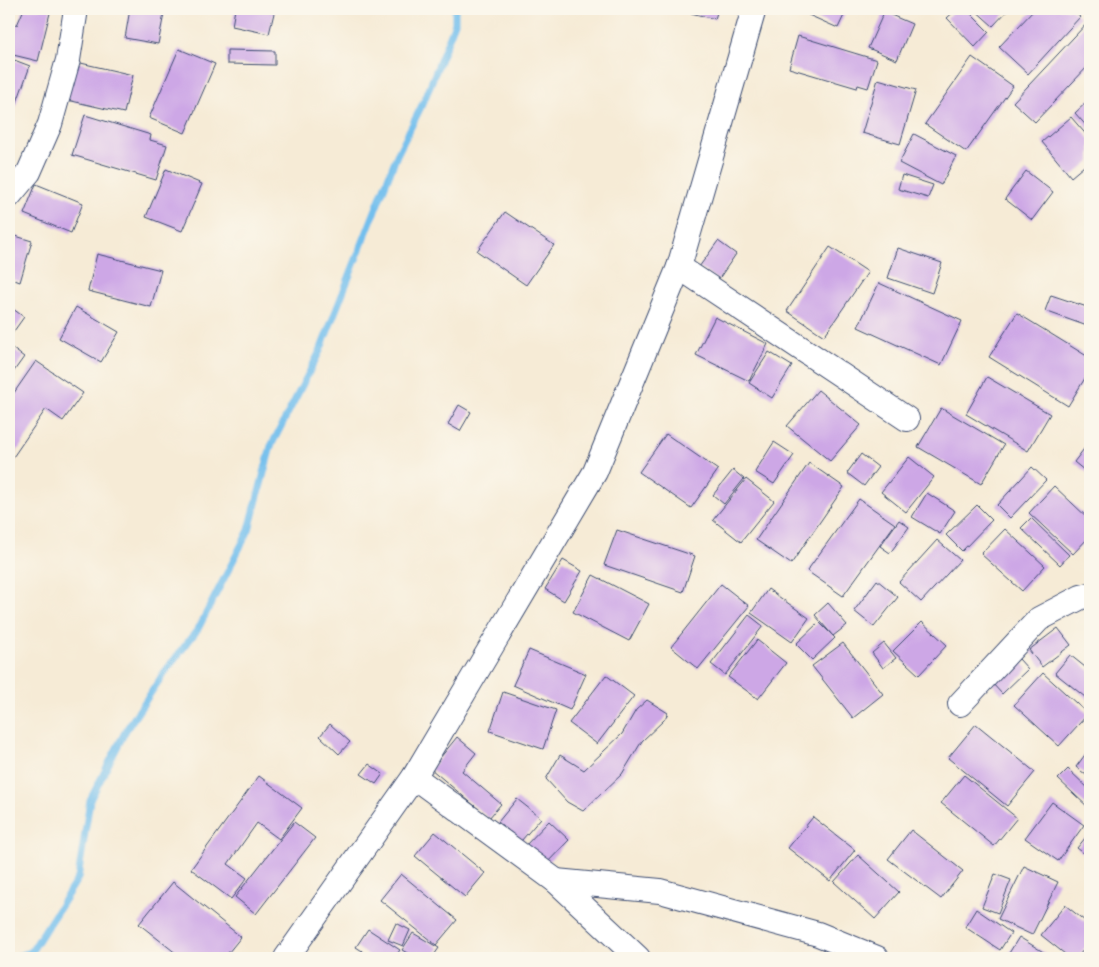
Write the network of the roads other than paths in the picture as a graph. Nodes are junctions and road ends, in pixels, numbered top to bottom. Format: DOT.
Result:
graph roads {
  1 [pos="76,9"];
  2 [pos="754,9"];
  3 [pos="9,196"];
  4 [pos="679,267"];
  5 [pos="907,419"];
  6 [pos="1090,595"];
  7 [pos="960,704"];
  8 [pos="414,777"];
  9 [pos="556,882"];
  10 [pos="286,958"];
  11 [pos="638,958"];
  12 [pos="878,958"];
  1 -- 3 [label="street"];
  2 -- 4 [label="street"];
  4 -- 5 [label="street"];
  4 -- 8 [label="street"];
  6 -- 7 [label="street"];
  8 -- 9 [label="street"];
  8 -- 10 [label="street"];
  9 -- 11 [label="street"];
  9 -- 12 [label="street"];
}
